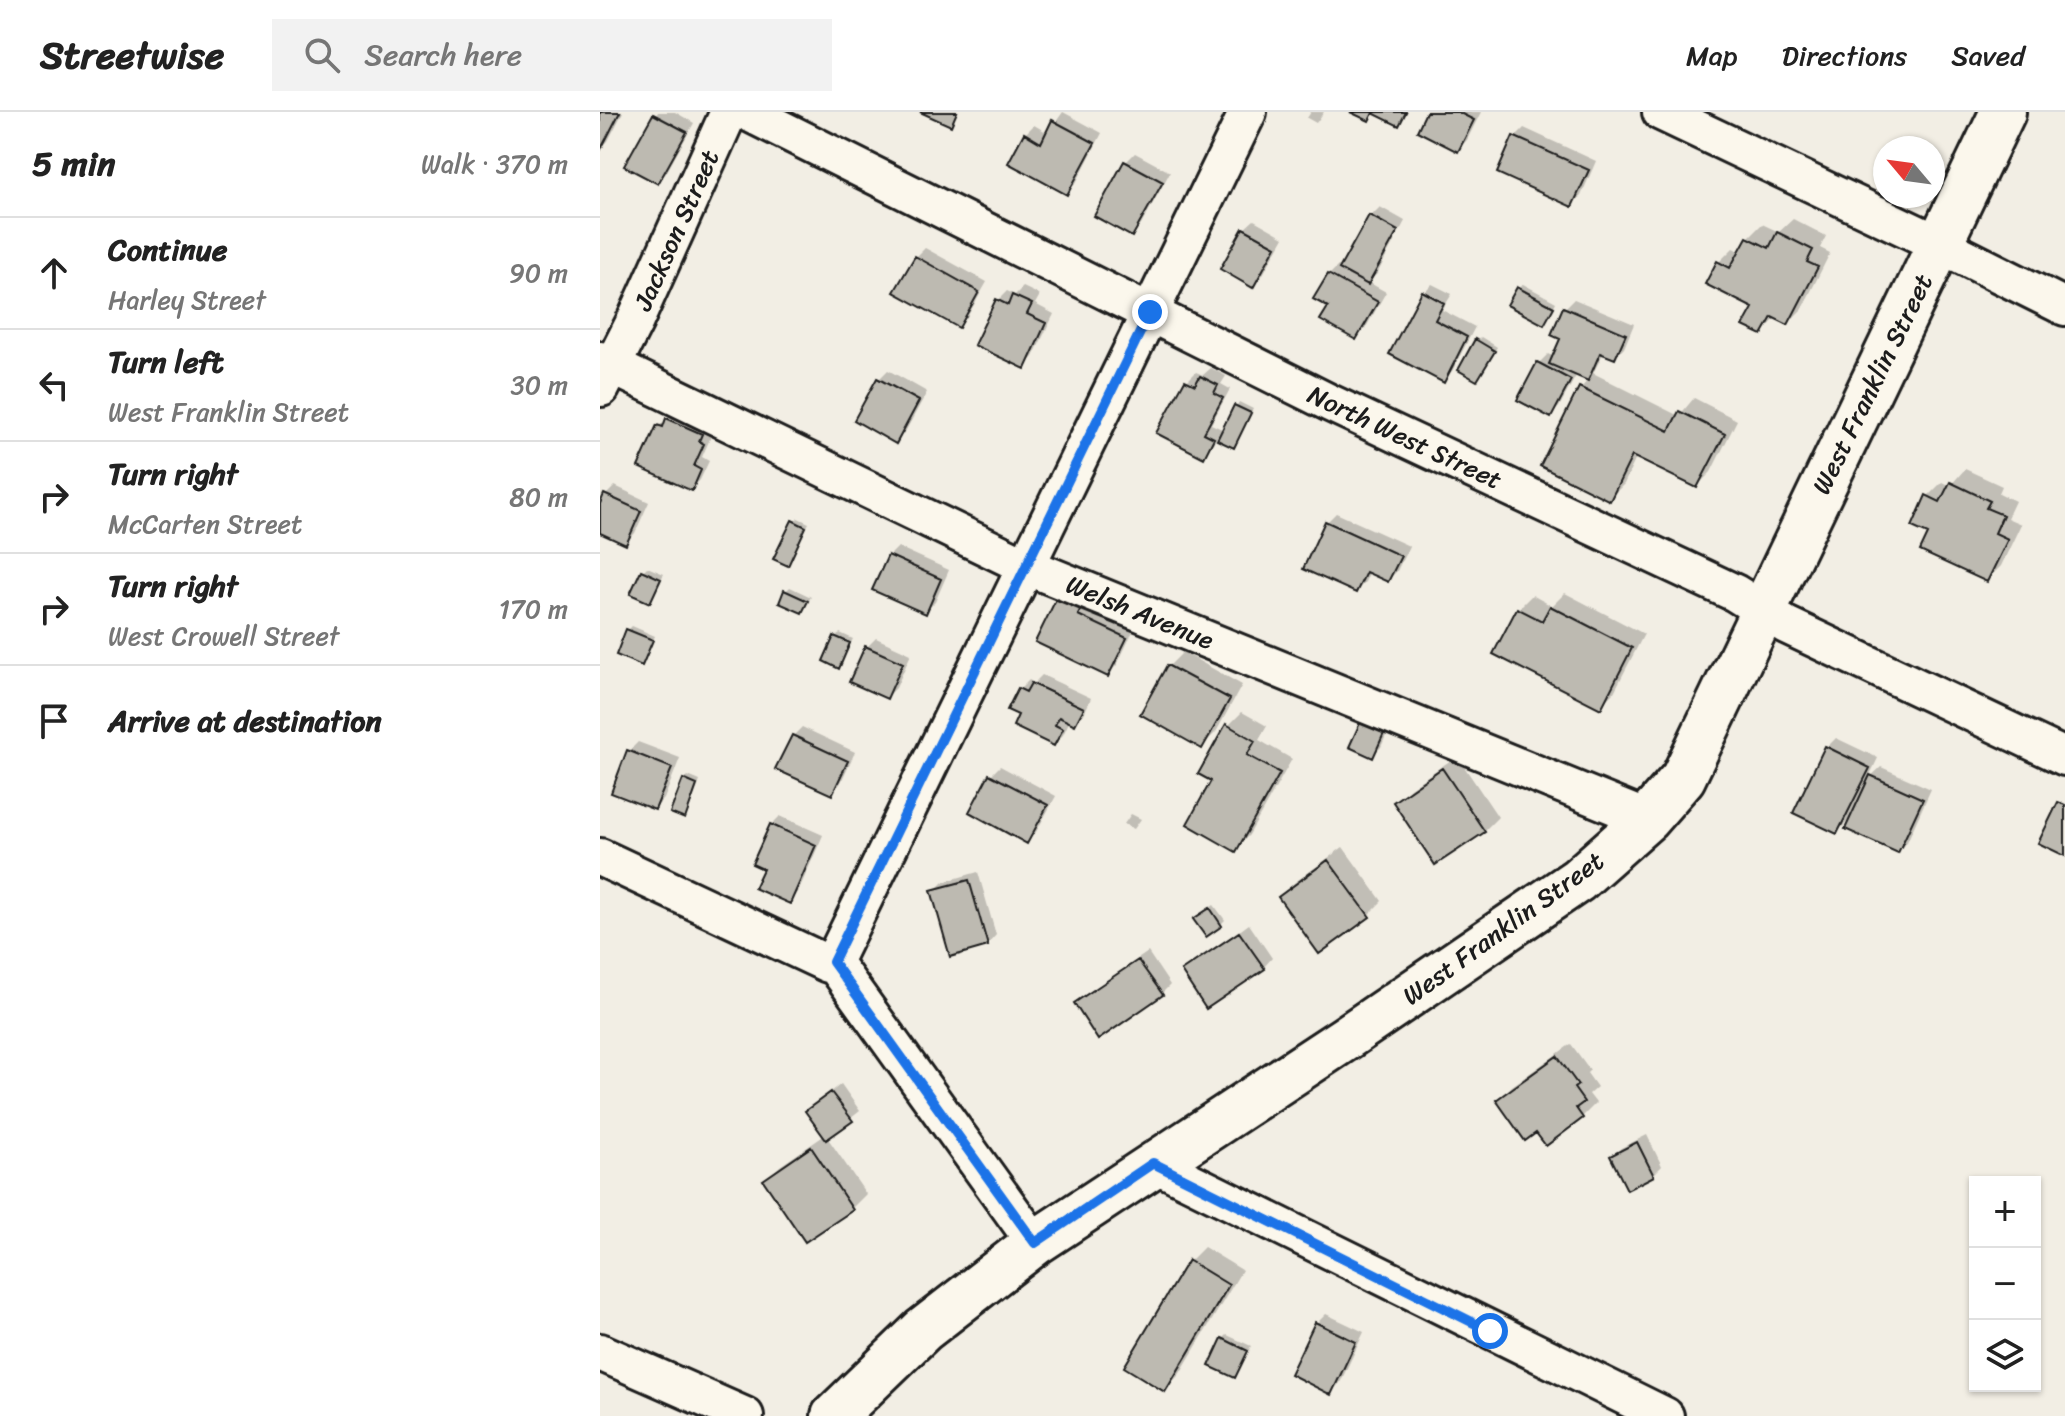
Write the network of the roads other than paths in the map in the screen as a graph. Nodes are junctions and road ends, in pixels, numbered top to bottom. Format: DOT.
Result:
graph roads {
  1 [pos="729,112"];
  2 [pos="747,112"];
  3 [pos="1248,112"];
  4 [pos="1661,112"];
  5 [pos="2003,112"];
  6 [pos="1939,244"];
  7 [pos="2065,307"];
  8 [pos="1150,312"];
  9 [pos="604,372"];
  10 [pos="1026,566"];
  11 [pos="1763,610"];
  12 [pos="2065,757"];
  13 [pos="1647,819"];
  14 [pos="600,857"];
  15 [pos="833,962"];
  16 [pos="1153,1163"];
  17 [pos="1035,1243"];
  18 [pos="600,1352"];
  19 [pos="745,1416"];
  20 [pos="834,1416"];
  21 [pos="1665,1416"];
  1 -- 9 [label="street, Jackson Street"];
  2 -- 8 [label="street, North West Street"];
  3 -- 8 [label="street"];
  4 -- 6 [label="street"];
  5 -- 6 [label="main road, West Franklin Street"];
  6 -- 7 [label="street"];
  6 -- 11 [label="main road, West Franklin Street"];
  8 -- 10 [label="street"];
  8 -- 11 [label="street, North West Street"];
  9 -- 10 [label="street, Welsh Avenue"];
  10 -- 13 [label="street, Welsh Avenue"];
  10 -- 15 [label="street"];
  11 -- 12 [label="street, North West Street"];
  11 -- 13 [label="main road, West Franklin Street"];
  13 -- 16 [label="main road, West Franklin Street"];
  14 -- 15 [label="street"];
  15 -- 17 [label="street"];
  16 -- 17 [label="main road, West Franklin Street"];
  16 -- 21 [label="street"];
  17 -- 20 [label="main road, West Franklin Street"];
  18 -- 19 [label="street"];
}
